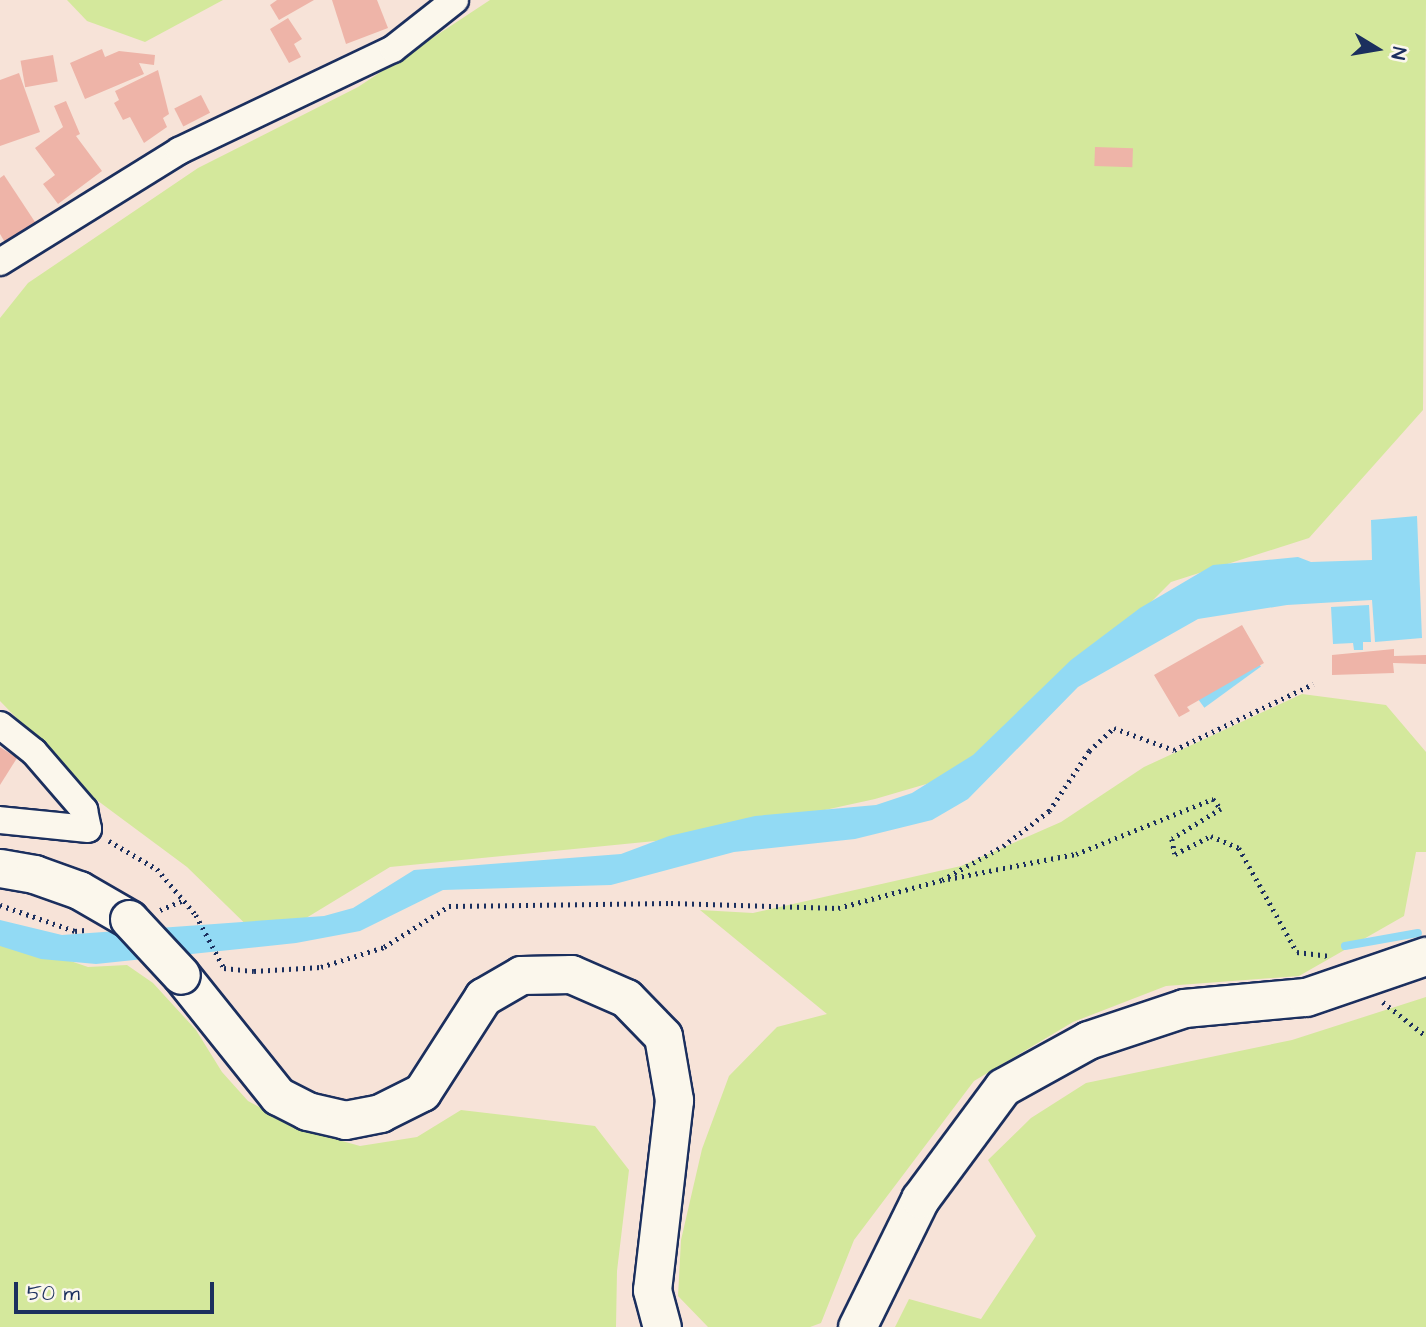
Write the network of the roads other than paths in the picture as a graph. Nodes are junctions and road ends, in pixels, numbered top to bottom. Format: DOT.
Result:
graph roads {
  1 [pos="456,0"];
  2 [pos="0,262"];
  3 [pos="0,725"];
  4 [pos="0,820"];
  5 [pos="0,868"];
  6 [pos="1426,956"];
  7 [pos="662,1327"];
  8 [pos="857,1327"];
  1 -- 2 [label="street"];
  3 -- 4 [label="street"];
  5 -- 7 [label="street, bridge"];
  6 -- 8 [label="street"];
}
